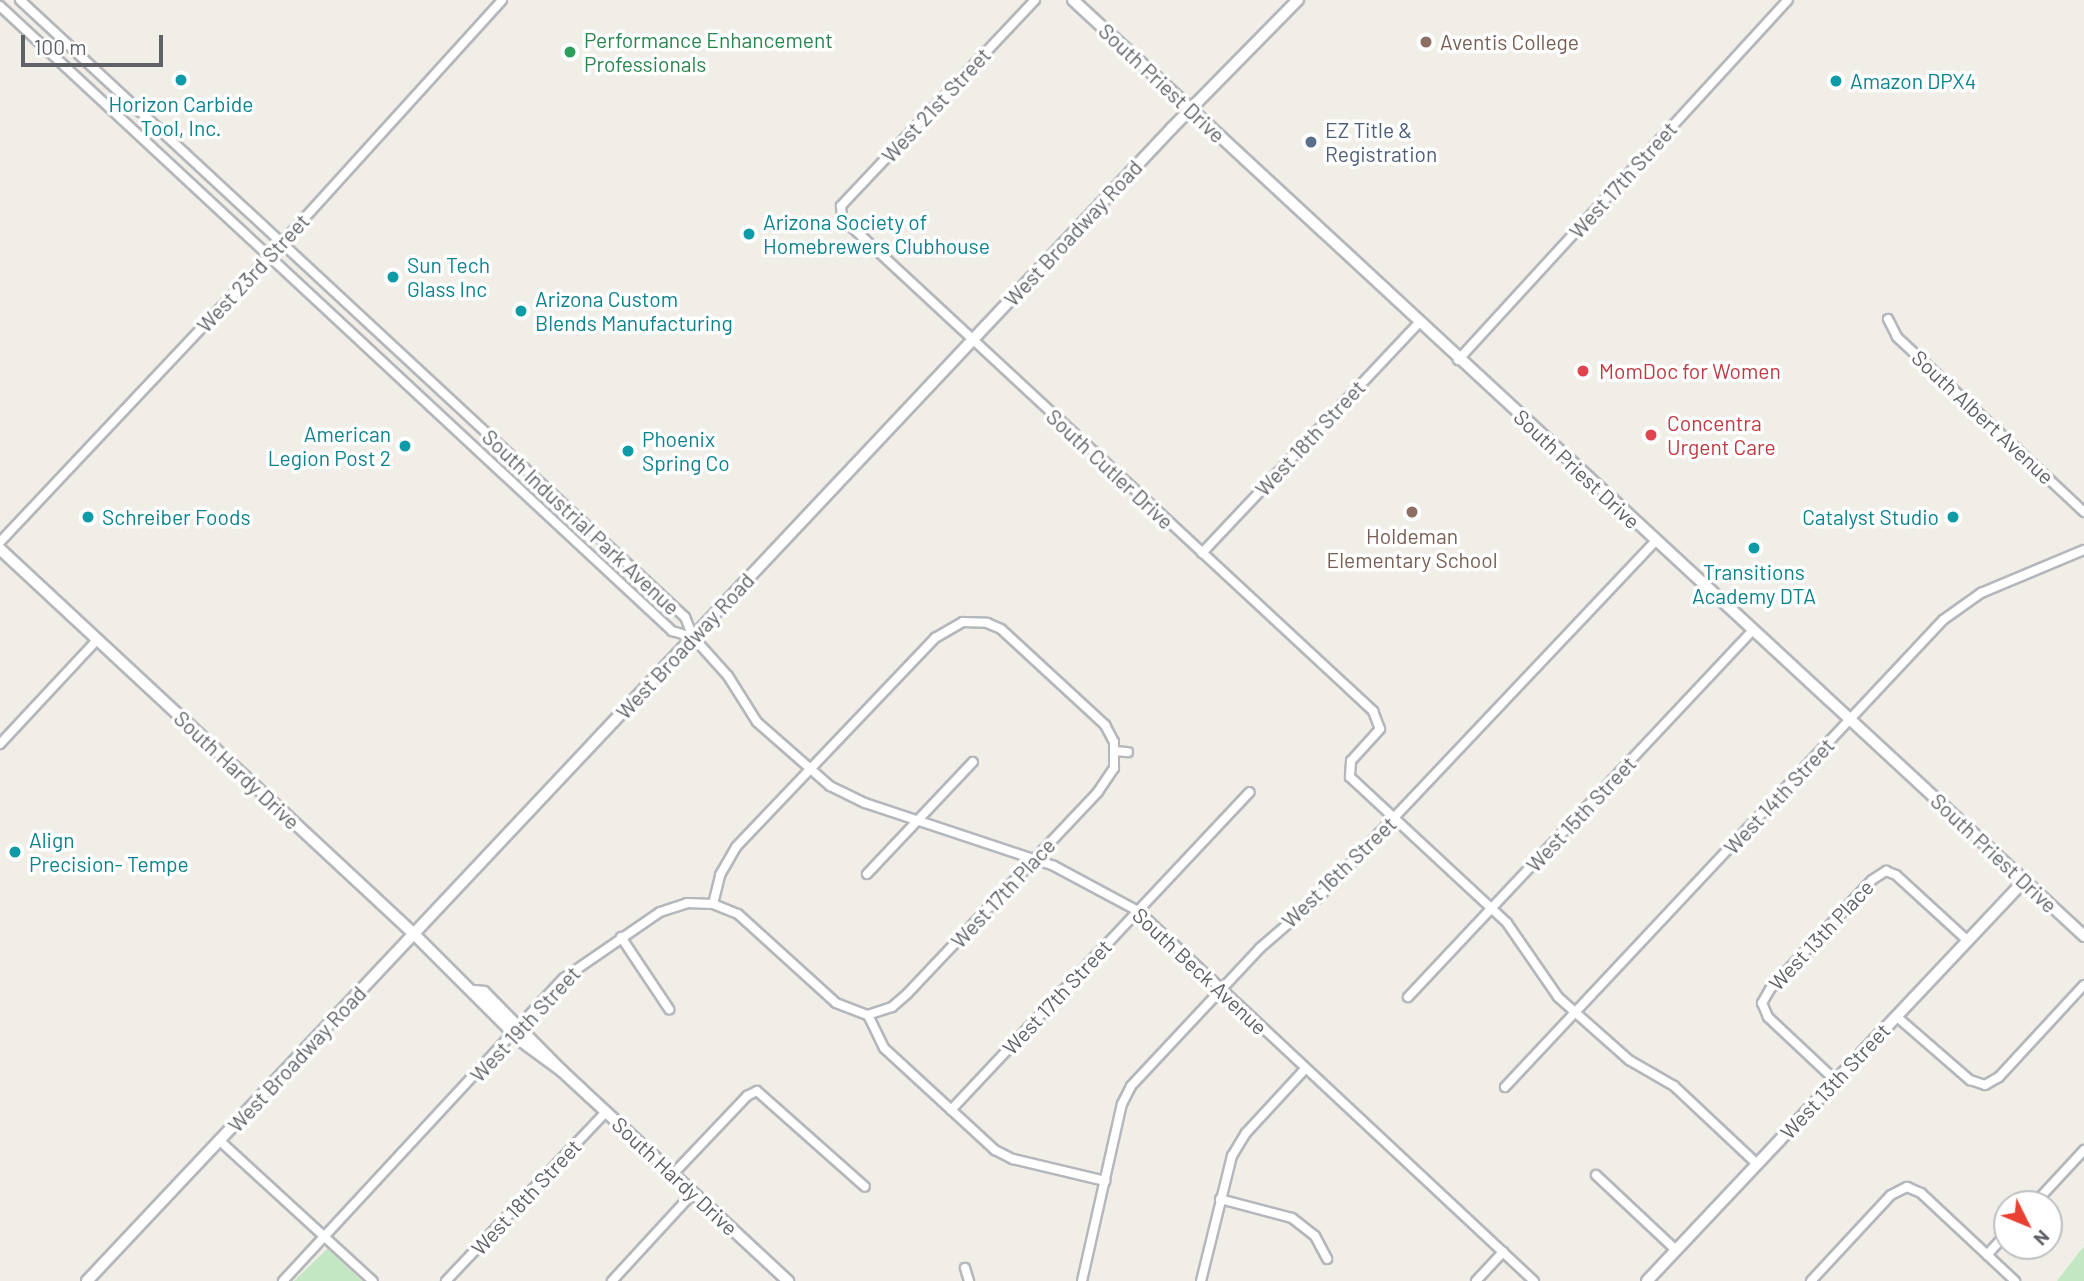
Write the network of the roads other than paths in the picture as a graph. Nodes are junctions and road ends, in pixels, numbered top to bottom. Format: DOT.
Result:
graph roads {
  1 [pos="20,0"];
  2 [pos="502,0"];
  3 [pos="1035,0"];
  4 [pos="1073,0"];
  5 [pos="1290,0"];
  6 [pos="1298,0"];
  7 [pos="1788,0"];
  8 [pos="0,6"];
  9 [pos="1283,11"];
  10 [pos="1190,110"];
  11 [pos="840,212"];
  12 [pos="281,243"];
  13 [pos="269,256"];
  14 [pos="1888,318"];
  15 [pos="1419,323"];
  16 [pos="972,341"];
  17 [pos="1458,360"];
  18 [pos="2084,512"];
  19 [pos="0,541"];
  20 [pos="1656,541"];
  21 [pos="0,549"];
  22 [pos="2084,550"];
  23 [pos="1202,553"];
  24 [pos="971,610"];
  25 [pos="972,621"];
  26 [pos="1753,630"];
  27 [pos="693,637"];
  28 [pos="96,641"];
  29 [pos="1850,720"];
  30 [pos="0,744"];
  31 [pos="1116,751"];
  32 [pos="1128,752"];
  33 [pos="973,762"];
  34 [pos="809,771"];
  35 [pos="1250,792"];
  36 [pos="1394,818"];
  37 [pos="917,821"];
  38 [pos="1035,859"];
  39 [pos="867,874"];
  40 [pos="2024,881"];
  41 [pos="713,904"];
  42 [pos="1491,908"];
  43 [pos="1138,911"];
  44 [pos="414,934"];
  45 [pos="2084,936"];
  46 [pos="621,937"];
  47 [pos="1967,940"];
  48 [pos="2084,985"];
  49 [pos="1220,990"];
  50 [pos="1408,997"];
  51 [pos="669,1009"];
  52 [pos="1576,1013"];
  53 [pos="869,1015"];
  54 [pos="1896,1016"];
  55 [pos="517,1030"];
  56 [pos="1305,1069"];
  57 [pos="1835,1080"];
  58 [pos="1505,1087"];
  59 [pos="951,1110"];
  60 [pos="606,1112"];
  61 [pos="220,1141"];
  62 [pos="2084,1150"];
  63 [pos="1757,1164"];
  64 [pos="673,1174"];
  65 [pos="1596,1175"];
  66 [pos="1105,1181"];
  67 [pos="864,1187"];
  68 [pos="2047,1190"];
  69 [pos="693,1193"];
  70 [pos="1220,1199"];
  71 [pos="325,1237"];
  72 [pos="1993,1248"];
  73 [pos="1675,1250"];
  74 [pos="1503,1252"];
  75 [pos="1987,1255"];
  76 [pos="1327,1259"];
  77 [pos="965,1268"];
  78 [pos="87,1281"];
  79 [pos="283,1281"];
  80 [pos="373,1281"];
  81 [pos="446,1281"];
  82 [pos="612,1281"];
  83 [pos="788,1281"];
  84 [pos="969,1281"];
  85 [pos="1082,1281"];
  86 [pos="1201,1281"];
  87 [pos="1476,1281"];
  88 [pos="1534,1281"];
  89 [pos="1647,1281"];
  90 [pos="1811,1281"];
  91 [pos="2015,1281"];
  1 -- 12 [label="street, South Industrial Park Avenue"];
  2 -- 12 [label="street, West 23rd Street"];
  3 -- 11 [label="street, West 21st Street"];
  4 -- 10 [label="main road, South Priest Drive"];
  5 -- 9 [label="main road, West Broadway Road"];
  6 -- 9 [label="main road, West Broadway Road"];
  7 -- 17 [label="street, West 17th Street"];
  8 -- 13 [label="street, South Industrial Park Avenue"];
  9 -- 10 [label="main road, West Broadway Road"];
  10 -- 15 [label="main road, South Priest Drive"];
  10 -- 16 [label="main road, West Broadway Road"];
  11 -- 16 [label="street, South Cutler Drive"];
  12 -- 13 [label="street, West 23rd Street"];
  12 -- 27 [label="street, South Industrial Park Avenue"];
  13 -- 19 [label="street, West 23rd Street"];
  13 -- 27 [label="street, South Industrial Park Avenue"];
  14 -- 18 [label="street, South Albert Avenue"];
  15 -- 17 [label="main road, South Priest Drive"];
  15 -- 23 [label="street, West 18th Street"];
  16 -- 23 [label="street, South Cutler Drive"];
  16 -- 27 [label="main road, West Broadway Road"];
  17 -- 20 [label="main road, South Priest Drive"];
  20 -- 26 [label="main road, South Priest Drive"];
  20 -- 36 [label="street, West 16th Street"];
  21 -- 28 [label="main road, South Hardy Drive"];
  22 -- 29 [label="street, West 14th Street"];
  23 -- 36 [label="street, South Cutler Drive"];
  24 -- 25 [label="street"];
  25 -- 31 [label="street"];
  25 -- 34 [label="street"];
  26 -- 29 [label="main road, South Priest Drive"];
  26 -- 42 [label="street, West 15th Street"];
  27 -- 34 [label="street, South Beck Avenue"];
  27 -- 44 [label="main road, West Broadway Road"];
  28 -- 30 [label="street"];
  28 -- 44 [label="main road, South Hardy Drive"];
  29 -- 40 [label="main road, South Priest Drive"];
  29 -- 52 [label="street, West 14th Street"];
  31 -- 32 [label="street"];
  31 -- 38 [label="street, West 17th Place"];
  33 -- 37 [label="street"];
  34 -- 37 [label="street, South Beck Avenue"];
  34 -- 41 [label="street"];
  35 -- 43 [label="street, West 17th Street"];
  36 -- 42 [label="street"];
  36 -- 49 [label="street, West 16th Street"];
  37 -- 38 [label="street, South Beck Avenue"];
  37 -- 39 [label="street"];
  38 -- 43 [label="street, South Beck Avenue"];
  38 -- 53 [label="street, West 17th Place"];
  40 -- 45 [label="main road, South Priest Drive"];
  40 -- 47 [label="main road, West 13th Street"];
  41 -- 46 [label="street, West 19th Street"];
  41 -- 53 [label="street"];
  42 -- 50 [label="street, West 15th Street"];
  42 -- 52 [label="street"];
  43 -- 49 [label="street, South Beck Avenue"];
  43 -- 59 [label="street, West 17th Street"];
  44 -- 55 [label="main road, South Hardy Drive"];
  44 -- 61 [label="main road, West Broadway Road"];
  46 -- 51 [label="street"];
  46 -- 55 [label="street, West 19th Street"];
  47 -- 54 [label="main road, West 13th Street"];
  47 -- 57 [label="street, West 13th Place"];
  48 -- 54 [label="street"];
  49 -- 56 [label="street, South Beck Avenue"];
  49 -- 66 [label="street, West 16th Street"];
  52 -- 58 [label="street, West 14th Street"];
  52 -- 63 [label="street"];
  53 -- 59 [label="street"];
  54 -- 57 [label="main road, West 13th Street"];
  55 -- 60 [label="main road, South Hardy Drive"];
  55 -- 71 [label="street, West 19th Street"];
  56 -- 70 [label="street"];
  56 -- 74 [label="street, South Beck Avenue"];
  57 -- 63 [label="main road, West 13th Street"];
  59 -- 66 [label="street"];
  60 -- 64 [label="main road, South Hardy Drive"];
  60 -- 81 [label="street, West 18th Street"];
  61 -- 71 [label="street"];
  61 -- 78 [label="main road, West Broadway Road"];
  62 -- 68 [label="street"];
  63 -- 73 [label="main road, West 13th Street"];
  64 -- 67 [label="street"];
  64 -- 69 [label="main road, South Hardy Drive"];
  65 -- 73 [label="street"];
  66 -- 85 [label="street, West 16th Street"];
  69 -- 82 [label="street"];
  69 -- 83 [label="main road, South Hardy Drive"];
  70 -- 76 [label="street"];
  70 -- 86 [label="street"];
  71 -- 79 [label="street, West 19th Street"];
  71 -- 80 [label="street"];
  72 -- 75 [label="street"];
  73 -- 89 [label="main road, West 13th Street"];
  74 -- 87 [label="street"];
  74 -- 88 [label="street, South Beck Avenue"];
  75 -- 90 [label="street"];
  75 -- 91 [label="street"];
  77 -- 84 [label="street"];
}
